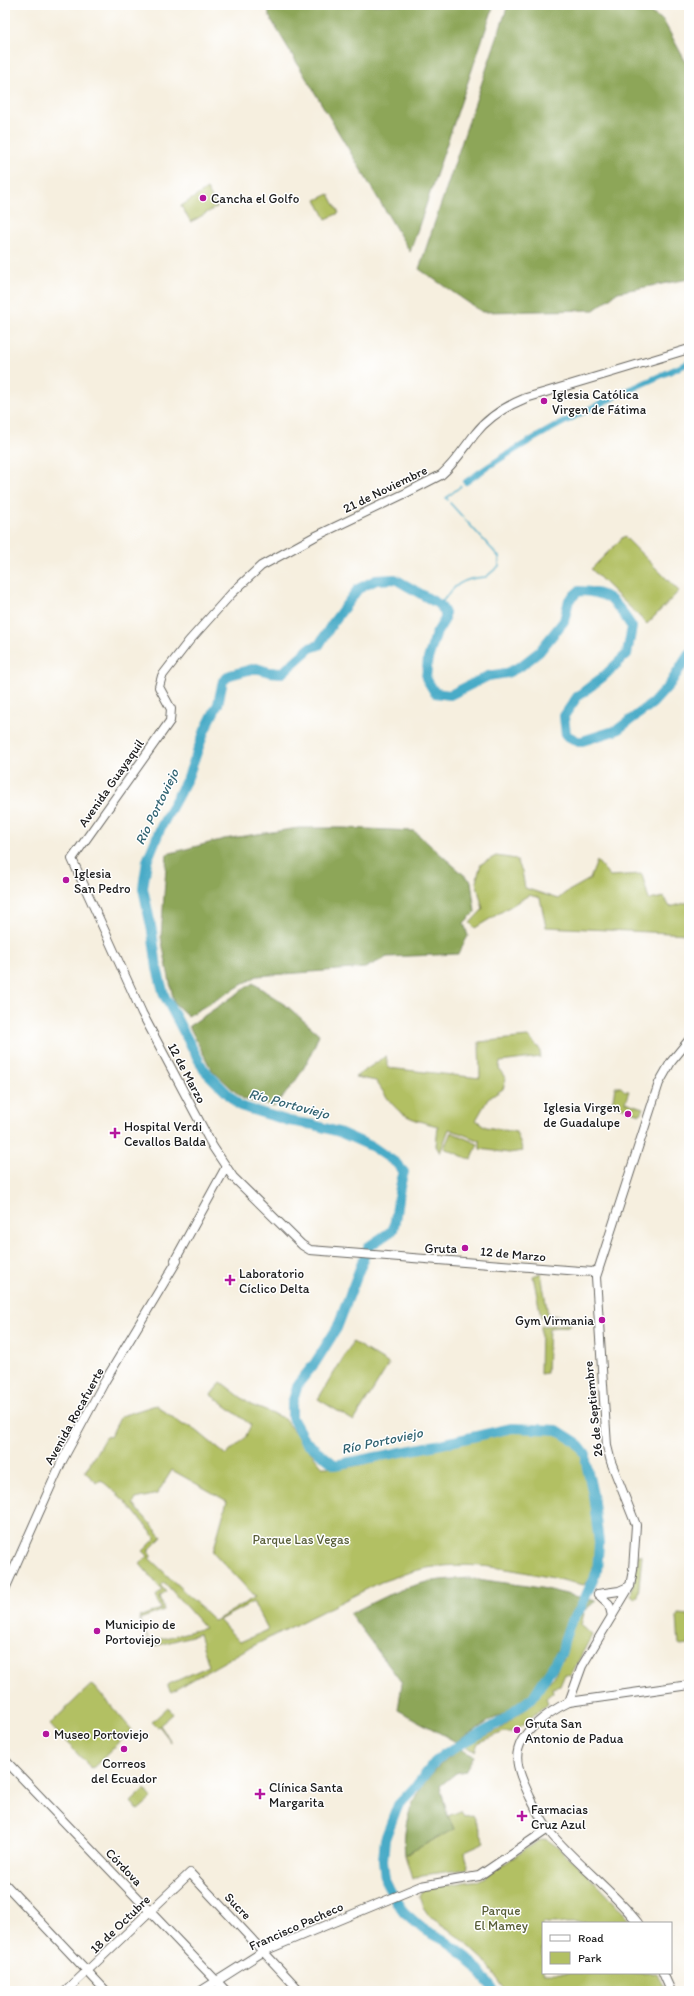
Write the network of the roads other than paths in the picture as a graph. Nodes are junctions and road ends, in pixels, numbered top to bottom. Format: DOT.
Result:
graph roads {
  1 [pos="689,349"];
  2 [pos="170,721"];
  3 [pos="72,859"];
  4 [pos="689,1040"];
  5 [pos="227,1169"];
  6 [pos="596,1273"];
  7 [pos="630,1586"];
  8 [pos="5,1589"];
  9 [pos="612,1616"];
  10 [pos="689,1685"];
  11 [pos="569,1702"];
  12 [pos="5,1760"];
  13 [pos="548,1829"];
  14 [pos="190,1873"];
  15 [pos="5,1884"];
  16 [pos="150,1911"];
  17 [pos="637,1922"];
  18 [pos="264,1951"];
  19 [pos="87,1971"];
  20 [pos="663,1974"];
  21 [pos="216,1981"];
  22 [pos="66,1991"];
  23 [pos="106,1991"];
  24 [pos="201,1991"];
  25 [pos="226,1991"];
  26 [pos="300,1991"];
  27 [pos="671,1991"];
  1 -- 2 [label="street, 21 de Noviembre"];
  2 -- 3 [label="street, Avenida Guayaquil"];
  3 -- 5 [label="street, 12 de Marzo"];
  4 -- 6 [label="street, 26 de Septiembre"];
  5 -- 6 [label="street, 12 de Marzo"];
  5 -- 8 [label="street, Avenida Rocafuerte"];
  6 -- 7 [label="street, 26 de Septiembre"];
  7 -- 9 [label="street, 26 de Septiembre"];
  7 -- 9 [label="street"];
  9 -- 11 [label="street, 26 de Septiembre"];
  10 -- 11 [label="street"];
  11 -- 13 [label="street"];
  12 -- 16 [label="street, Córdova"];
  13 -- 17 [label="street"];
  13 -- 18 [label="street, Francisco Pacheco"];
  14 -- 16 [label="street, 18 de Octubre"];
  14 -- 18 [label="street, Sucre"];
  15 -- 19 [label="street"];
  16 -- 19 [label="street, 18 de Octubre"];
  16 -- 21 [label="street, Córdova"];
  18 -- 21 [label="street, Francisco Pacheco"];
  18 -- 26 [label="street, Sucre"];
  19 -- 22 [label="street, 18 de Octubre"];
  19 -- 23 [label="street"];
  20 -- 27 [label="street"];
  21 -- 24 [label="street, Francisco Pacheco"];
  21 -- 25 [label="street, Córdova"];
}
